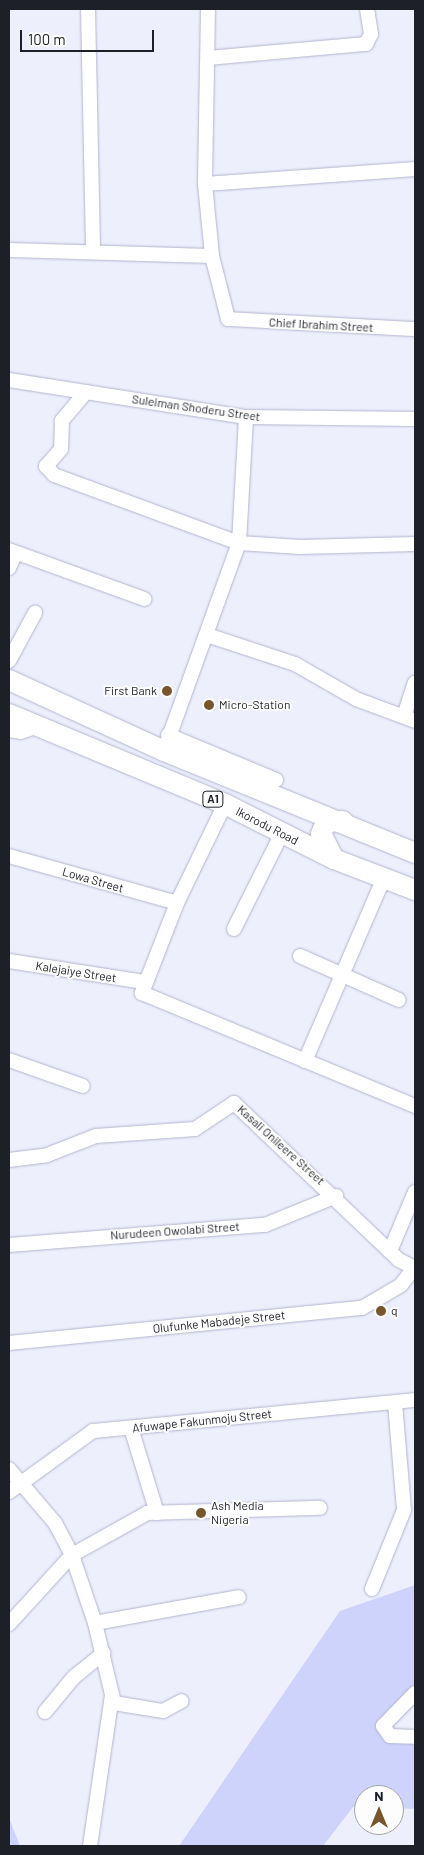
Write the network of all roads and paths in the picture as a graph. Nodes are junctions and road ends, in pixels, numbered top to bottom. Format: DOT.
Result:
graph roads {
  1 [pos="88,9"];
  2 [pos="208,9"];
  3 [pos="367,9"];
  4 [pos="208,58"];
  5 [pos="415,169"];
  6 [pos="205,184"];
  7 [pos="9,250"];
  8 [pos="93,251"];
  9 [pos="212,256"];
  10 [pos="415,329"];
  11 [pos="9,380"];
  12 [pos="86,392"];
  13 [pos="246,417"];
  14 [pos="415,420"];
  15 [pos="239,543"];
  16 [pos="415,544"];
  17 [pos="12,552"];
  18 [pos="9,568"];
  19 [pos="144,599"];
  20 [pos="34,612"];
  21 [pos="207,635"];
  22 [pos="9,661"];
  23 [pos="9,680"];
  24 [pos="415,684"];
  25 [pos="9,714"];
  26 [pos="410,719"];
  27 [pos="42,725"];
  28 [pos="9,730"];
  29 [pos="166,743"];
  30 [pos="276,780"];
  31 [pos="225,804"];
  32 [pos="343,820"];
  33 [pos="282,834"];
  34 [pos="414,848"];
  35 [pos="9,856"];
  36 [pos="334,859"];
  37 [pos="384,878"];
  38 [pos="415,890"];
  39 [pos="177,903"];
  40 [pos="234,929"];
  41 [pos="300,956"];
  42 [pos="9,961"];
  43 [pos="342,975"];
  44 [pos="144,982"];
  45 [pos="399,1000"];
  46 [pos="9,1060"];
  47 [pos="305,1061"];
  48 [pos="83,1086"];
  49 [pos="415,1106"];
  50 [pos="9,1160"];
  51 [pos="336,1196"];
  52 [pos="413,1201"];
  53 [pos="9,1245"];
  54 [pos="390,1251"];
  55 [pos="415,1268"];
  56 [pos="9,1343"];
  57 [pos="415,1400"];
  58 [pos="396,1403"];
  59 [pos="131,1428"];
  60 [pos="9,1469"];
  61 [pos="14,1488"];
  62 [pos="320,1508"];
  63 [pos="157,1513"];
  64 [pos="72,1555"];
  65 [pos="372,1589"];
  66 [pos="239,1597"];
  67 [pos="96,1623"];
  68 [pos="9,1624"];
  69 [pos="104,1653"];
  70 [pos="415,1693"];
  71 [pos="112,1696"];
  72 [pos="182,1701"];
  73 [pos="45,1712"];
  74 [pos="415,1737"];
  75 [pos="90,1846"];
  1 -- 8 [label="street"];
  2 -- 4 [label="street"];
  3 -- 4 [label="street"];
  4 -- 6 [label="street"];
  5 -- 6 [label="street"];
  6 -- 9 [label="street"];
  7 -- 8 [label="street"];
  8 -- 9 [label="street"];
  9 -- 10 [label="street, Chief Ibrahim Street"];
  11 -- 12 [label="street, Suleiman Shoderu Street"];
  12 -- 13 [label="street, Suleiman Shoderu Street"];
  12 -- 15 [label="street"];
  13 -- 14 [label="street, Suleiman Shoderu Street"];
  13 -- 15 [label="street"];
  15 -- 16 [label="street"];
  15 -- 21 [label="street"];
  17 -- 18 [label="street"];
  17 -- 19 [label="street"];
  20 -- 22 [label="street"];
  21 -- 26 [label="street"];
  21 -- 29 [label="street"];
  23 -- 29 [label="highway, A1"];
  24 -- 26 [label="street"];
  25 -- 27 [label="highway, Ikorodu Road / A1"];
  27 -- 28 [label="street"];
  27 -- 31 [label="highway, Ikorodu Road / A1"];
  29 -- 30 [label="street"];
  29 -- 32 [label="highway, A1"];
  31 -- 33 [label="highway, Ikorodu Road / A1"];
  31 -- 39 [label="street"];
  32 -- 34 [label="highway, A1"];
  32 -- 36 [label="highway"];
  33 -- 36 [label="highway, Ikorodu Road / A1"];
  33 -- 40 [label="street"];
  35 -- 39 [label="street, Lowa Street"];
  36 -- 37 [label="highway, Ikorodu Road / A1"];
  37 -- 38 [label="highway, Ikorodu Road / A1"];
  37 -- 43 [label="street"];
  39 -- 44 [label="street"];
  41 -- 43 [label="street"];
  42 -- 44 [label="street, Kalejaiye Street"];
  43 -- 45 [label="street"];
  43 -- 47 [label="street"];
  44 -- 47 [label="street"];
  46 -- 48 [label="street"];
  47 -- 49 [label="street"];
  50 -- 51 [label="street, Kasali Onileere Street"];
  51 -- 53 [label="street, Nurudeen Owolabi Street"];
  51 -- 54 [label="street, Kasali Onileere Street"];
  52 -- 54 [label="street"];
  54 -- 55 [label="street, Kasali Onileere Street"];
  55 -- 56 [label="street, Olufunke Mabadeje Street"];
  57 -- 58 [label="street, Afuwape Fakunmoju Street"];
  58 -- 59 [label="street, Afuwape Fakunmoju Street"];
  58 -- 65 [label="street"];
  59 -- 61 [label="street, Afuwape Fakunmoju Street"];
  59 -- 63 [label="street"];
  60 -- 61 [label="street"];
  61 -- 64 [label="street"];
  62 -- 63 [label="street"];
  63 -- 64 [label="street"];
  64 -- 67 [label="street"];
  64 -- 68 [label="street"];
  66 -- 67 [label="street"];
  67 -- 69 [label="street"];
  69 -- 71 [label="street"];
  69 -- 73 [label="street"];
  70 -- 74 [label="street"];
  71 -- 72 [label="street"];
  71 -- 75 [label="street"];
}
